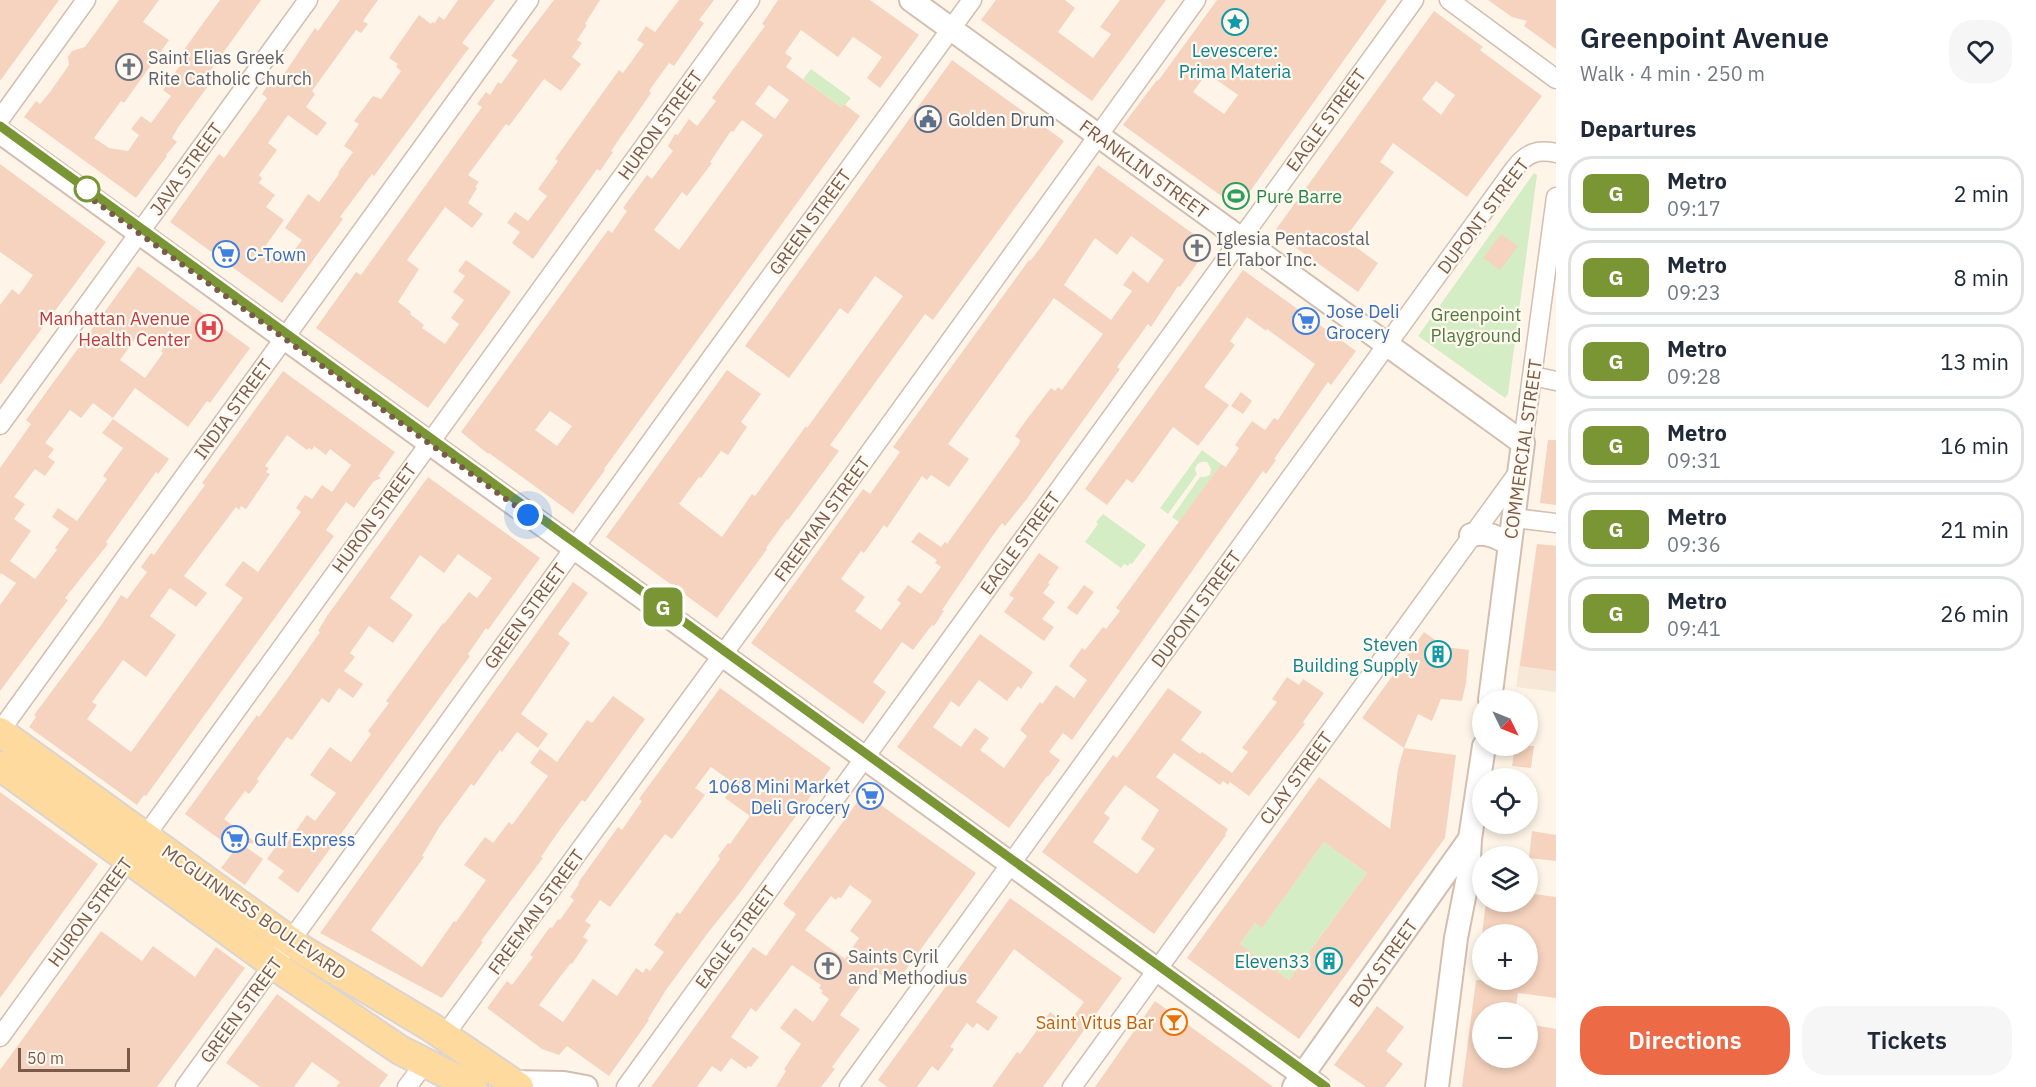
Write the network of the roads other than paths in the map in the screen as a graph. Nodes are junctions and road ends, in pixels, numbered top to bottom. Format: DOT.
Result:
graph roads {
  1 [pos="86,0"];
  2 [pos="308,0"];
  3 [pos="529,0"];
  4 [pos="750,0"];
  5 [pos="912,0"];
  6 [pos="972,0"];
  7 [pos="1196,0"];
  8 [pos="1414,0"];
  9 [pos="1449,0"];
  10 [pos="952,29"];
  11 [pos="1556,79"];
  12 [pos="0,119"];
  13 [pos="0,132"];
  14 [pos="1098,135"];
  15 [pos="1556,153"];
  16 [pos="1556,197"];
  17 [pos="140,233"];
  18 [pos="1240,238"];
  19 [pos="284,339"];
  20 [pos="1388,345"];
  21 [pos="1532,376"];
  22 [pos="1556,381"];
  23 [pos="0,425"];
  24 [pos="429,443"];
  25 [pos="1523,443"];
  26 [pos="1520,470"];
  27 [pos="1514,518"];
  28 [pos="1556,523"];
  29 [pos="1471,535"];
  30 [pos="1510,544"];
  31 [pos="574,548"];
  32 [pos="722,655"];
  33 [pos="1491,690"];
  34 [pos="0,732"];
  35 [pos="1482,756"];
  36 [pos="864,759"];
  37 [pos="0,766"];
  38 [pos="1470,839"];
  39 [pos="136,847"];
  40 [pos="1011,864"];
  41 [pos="1418,915"];
  42 [pos="1457,931"];
  43 [pos="290,942"];
  44 [pos="274,964"];
  45 [pos="1157,970"];
  46 [pos="444,1036"];
  47 [pos="0,1037"];
  48 [pos="425,1063"];
  49 [pos="1305,1083"];
  50 [pos="514,1084"];
  51 [pos="185,1087"];
  52 [pos="407,1087"];
  53 [pos="453,1087"];
  54 [pos="473,1087"];
  55 [pos="586,1087"];
  56 [pos="626,1087"];
  57 [pos="849,1087"];
  58 [pos="1072,1087"];
  59 [pos="1437,1087"];
  1 -- 12 [label="street"];
  2 -- 17 [label="street, JAVA STREET"];
  3 -- 19 [label="street, INDIA STREET"];
  4 -- 24 [label="street, HURON STREET"];
  5 -- 10 [label="street, FRANKLIN STREET"];
  6 -- 10 [label="street, GREEN STREET"];
  7 -- 14 [label="street, FREEMAN STREET"];
  8 -- 18 [label="street, EAGLE STREET"];
  9 -- 11 [label="street"];
  10 -- 14 [label="street, FRANKLIN STREET"];
  10 -- 31 [label="street, GREEN STREET"];
  13 -- 17 [label="street"];
  14 -- 18 [label="street, FRANKLIN STREET"];
  14 -- 32 [label="street, FREEMAN STREET"];
  15 -- 20 [label="street, DUPONT STREET"];
  16 -- 21 [label="street, COMMERCIAL STREET"];
  17 -- 19 [label="street"];
  17 -- 23 [label="street, JAVA STREET"];
  18 -- 20 [label="street, FRANKLIN STREET"];
  18 -- 36 [label="street, EAGLE STREET"];
  19 -- 24 [label="street"];
  19 -- 34 [label="street, INDIA STREET"];
  20 -- 25 [label="street, FRANKLIN STREET"];
  20 -- 40 [label="street, DUPONT STREET"];
  21 -- 22 [label="street"];
  21 -- 25 [label="street, COMMERCIAL STREET"];
  24 -- 31 [label="street"];
  24 -- 39 [label="street, HURON STREET"];
  25 -- 26 [label="street, COMMERCIAL STREET"];
  26 -- 27 [label="street, COMMERCIAL STREET"];
  26 -- 29 [label="street, CLAY STREET"];
  27 -- 28 [label="street"];
  27 -- 30 [label="street, COMMERCIAL STREET"];
  29 -- 30 [label="street"];
  29 -- 45 [label="street, CLAY STREET"];
  30 -- 33 [label="street, COMMERCIAL STREET"];
  31 -- 32 [label="street"];
  31 -- 43 [label="street, GREEN STREET"];
  32 -- 36 [label="street"];
  32 -- 46 [label="street, FREEMAN STREET"];
  34 -- 39 [label="main road, MCGUINNESS BOULEVARD"];
  35 -- 38 [label="street"];
  36 -- 40 [label="street"];
  36 -- 56 [label="street, EAGLE STREET"];
  37 -- 39 [label="main road, MCGUINNESS BOULEVARD"];
  38 -- 41 [label="street, BOX STREET"];
  38 -- 42 [label="street"];
  39 -- 43 [label="main road, MCGUINNESS BOULEVARD"];
  39 -- 44 [label="main road, MCGUINNESS BOULEVARD"];
  39 -- 47 [label="street, HURON STREET"];
  40 -- 45 [label="street"];
  40 -- 57 [label="street, DUPONT STREET"];
  41 -- 42 [label="street"];
  41 -- 49 [label="street, BOX STREET"];
  42 -- 59 [label="street"];
  43 -- 44 [label="street, GREEN STREET"];
  43 -- 46 [label="main road, MCGUINNESS BOULEVARD"];
  44 -- 48 [label="main road, MCGUINNESS BOULEVARD"];
  44 -- 51 [label="street, GREEN STREET"];
  45 -- 49 [label="street"];
  45 -- 58 [label="street, CLAY STREET"];
  46 -- 50 [label="main road, MCGUINNESS BOULEVARD"];
  48 -- 52 [label="street"];
  48 -- 53 [label="street, MCGUINNESS BOULEVARD"];
  48 -- 54 [label="main road"];
  50 -- 55 [label="street, MCGUINNESS BOULEVARD"];
}
